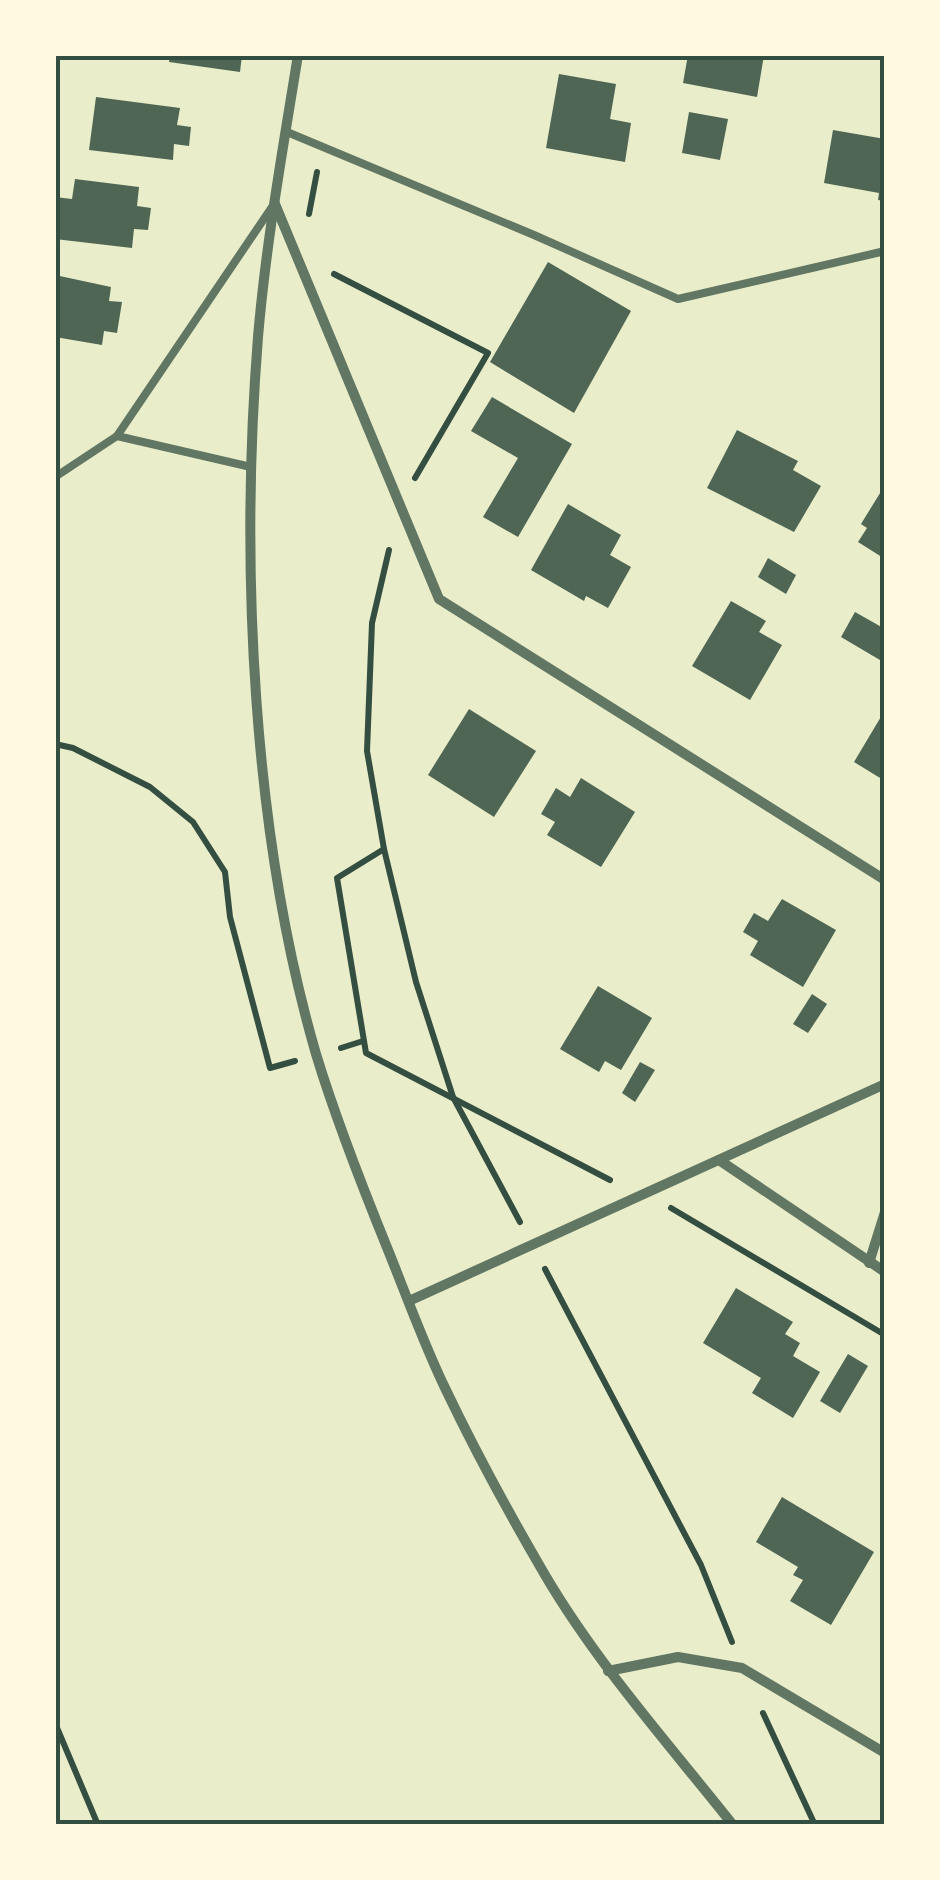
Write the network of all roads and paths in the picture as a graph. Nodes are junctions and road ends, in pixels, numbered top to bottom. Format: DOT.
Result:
graph roads {
  1 [pos="298,55"];
  2 [pos="286,132"];
  3 [pos="321,147"];
  4 [pos="275,203"];
  5 [pos="309,218"];
  6 [pos="885,250"];
  7 [pos="327,270"];
  8 [pos="116,436"];
  9 [pos="251,467"];
  10 [pos="55,477"];
  11 [pos="400,504"];
  12 [pos="55,744"];
  13 [pos="384,849"];
  14 [pos="885,880"];
  15 [pos="316,1054"];
  16 [pos="885,1084"];
  17 [pos="454,1097"];
  18 [pos="719,1160"];
  19 [pos="885,1212"];
  20 [pos="532,1244"];
  21 [pos="869,1263"];
  22 [pos="885,1272"];
  23 [pos="409,1301"];
  24 [pos="742,1668"];
  25 [pos="608,1672"];
  26 [pos="55,1723"];
  27 [pos="885,1752"];
  28 [pos="98,1825"];
  29 [pos="733,1825"];
  30 [pos="814,1825"];
  1 -- 2 [label="street"];
  2 -- 3 [label="lane"];
  2 -- 4 [label="street"];
  3 -- 5 [label="path"];
  3 -- 6 [label="lane"];
  4 -- 8 [label="lane"];
  4 -- 9 [label="street"];
  4 -- 11 [label="street"];
  7 -- 11 [label="path"];
  8 -- 9 [label="lane"];
  8 -- 10 [label="lane"];
  9 -- 15 [label="street"];
  11 -- 13 [label="path"];
  11 -- 14 [label="street"];
  12 -- 15 [label="path"];
  13 -- 17 [label="path"];
  13 -- 17 [label="path"];
  15 -- 23 [label="street"];
  16 -- 18 [label="street"];
  17 -- 20 [label="path"];
  18 -- 20 [label="street"];
  18 -- 21 [label="street"];
  19 -- 21 [label="street"];
  20 -- 23 [label="street"];
  20 -- 24 [label="path"];
  21 -- 22 [label="street"];
  23 -- 25 [label="street"];
  24 -- 25 [label="street"];
  24 -- 27 [label="street"];
  24 -- 30 [label="path"];
  25 -- 29 [label="street"];
  26 -- 28 [label="path"];
}
